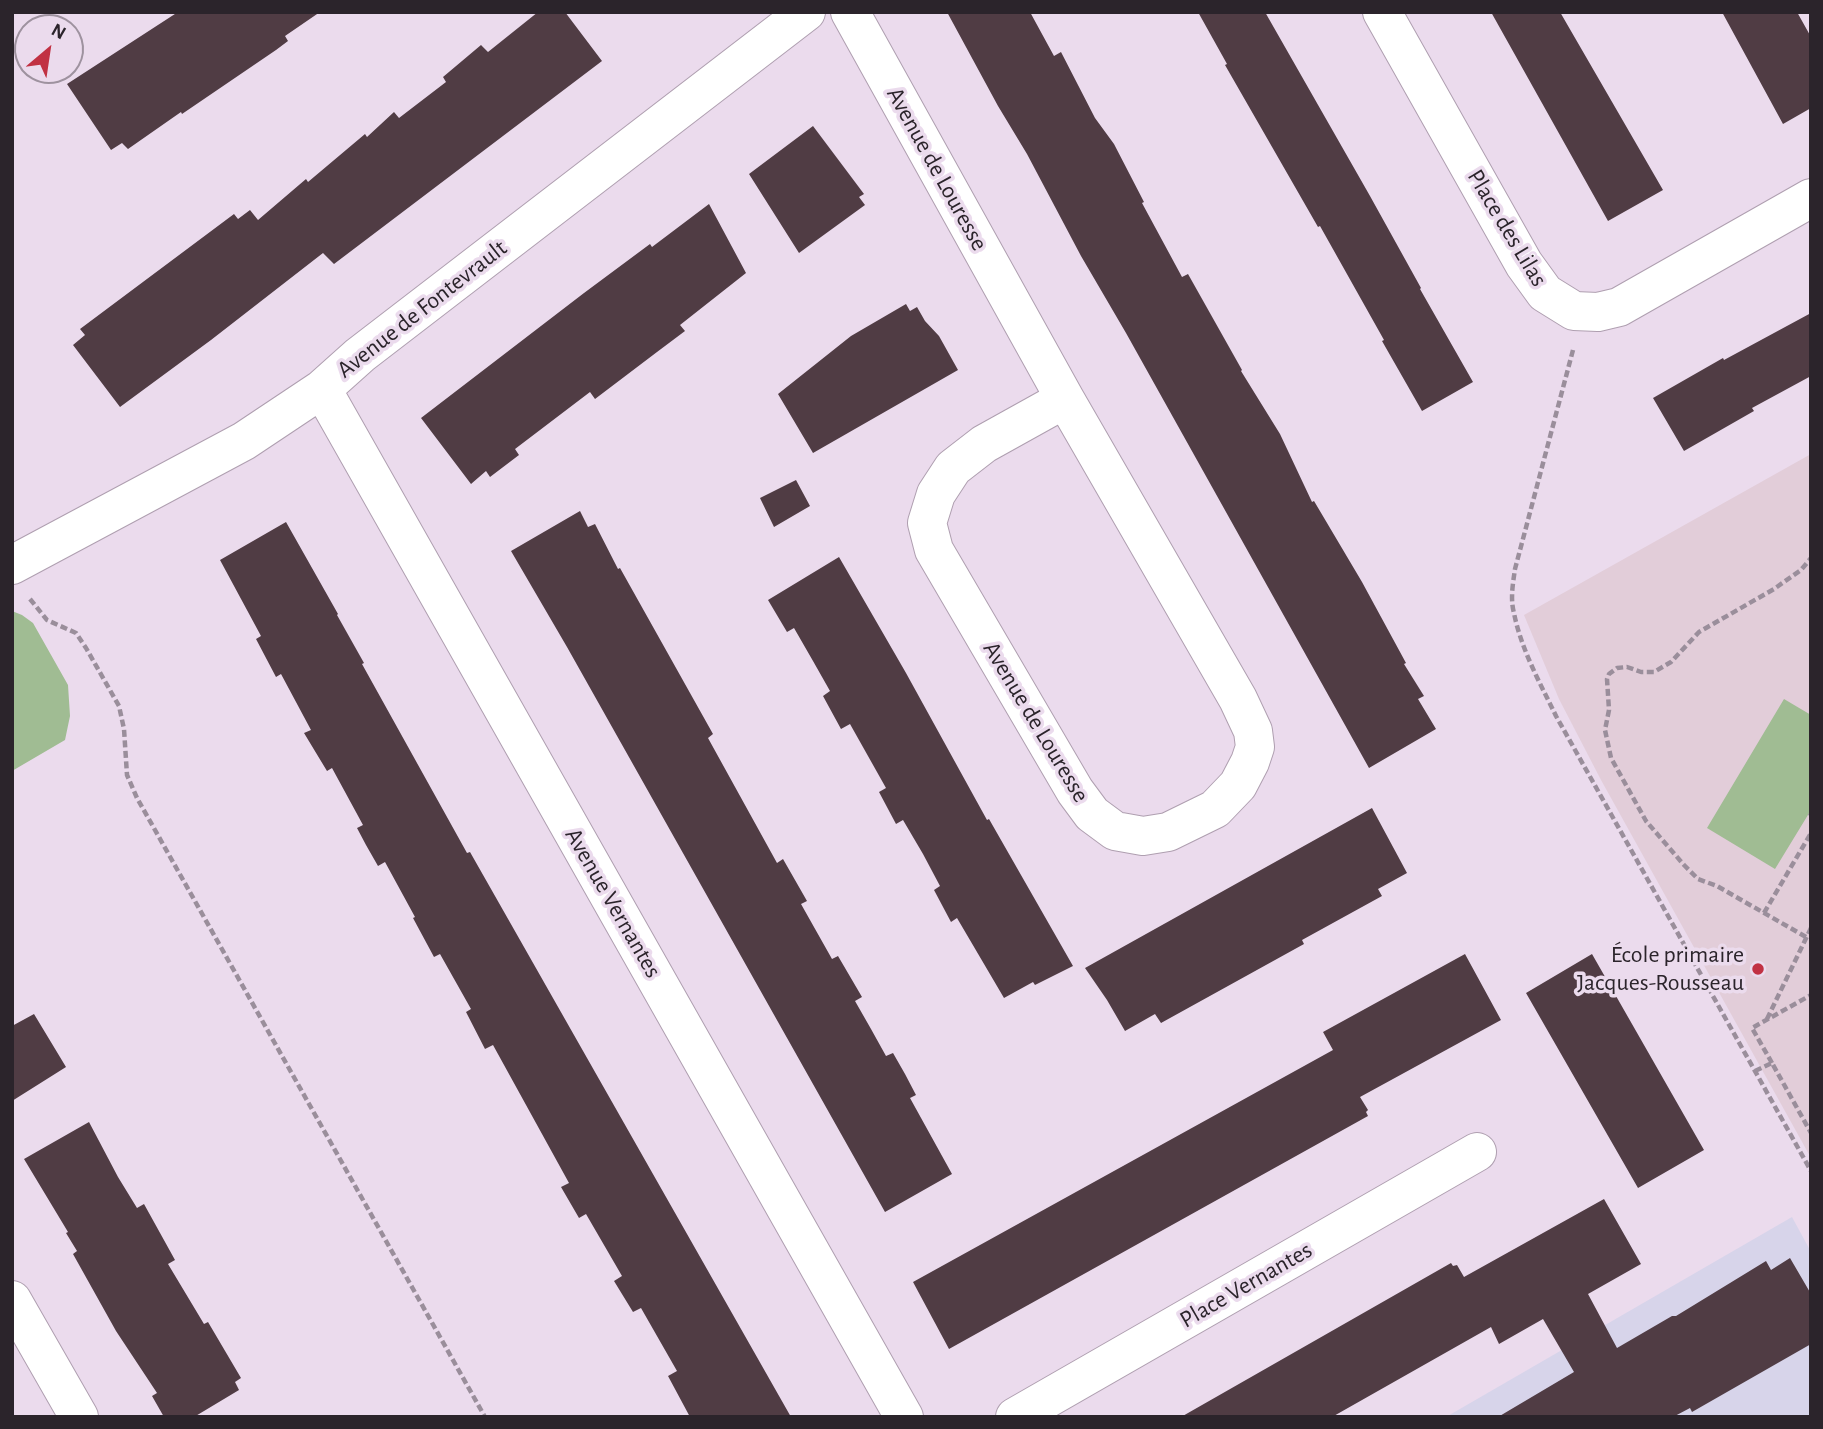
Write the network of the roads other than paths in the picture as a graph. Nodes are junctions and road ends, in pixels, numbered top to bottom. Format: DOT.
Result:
graph roads {
  1 [pos="806,12"];
  2 [pos="850,12"];
  3 [pos="1382,12"];
  4 [pos="1811,198"];
  5 [pos="321,389"];
  6 [pos="1065,398"];
  7 [pos="20,581"];
  8 [pos="1477,1152"];
  9 [pos="12,1300"];
  10 [pos="79,1417"];
  11 [pos="904,1417"];
  12 [pos="1015,1417"];
  1 -- 5 [label="street, Avenue de Fontevrault"];
  2 -- 6 [label="street, Avenue de Louresse"];
  3 -- 4 [label="street, Place des Lilas"];
  5 -- 7 [label="street, Avenue de Fontevrault"];
  5 -- 11 [label="street, Avenue Vernantes"];
  6 -- 6 [label="street, Avenue de Louresse"];
  8 -- 12 [label="street, Place Vernantes"];
  9 -- 10 [label="street"];
}
